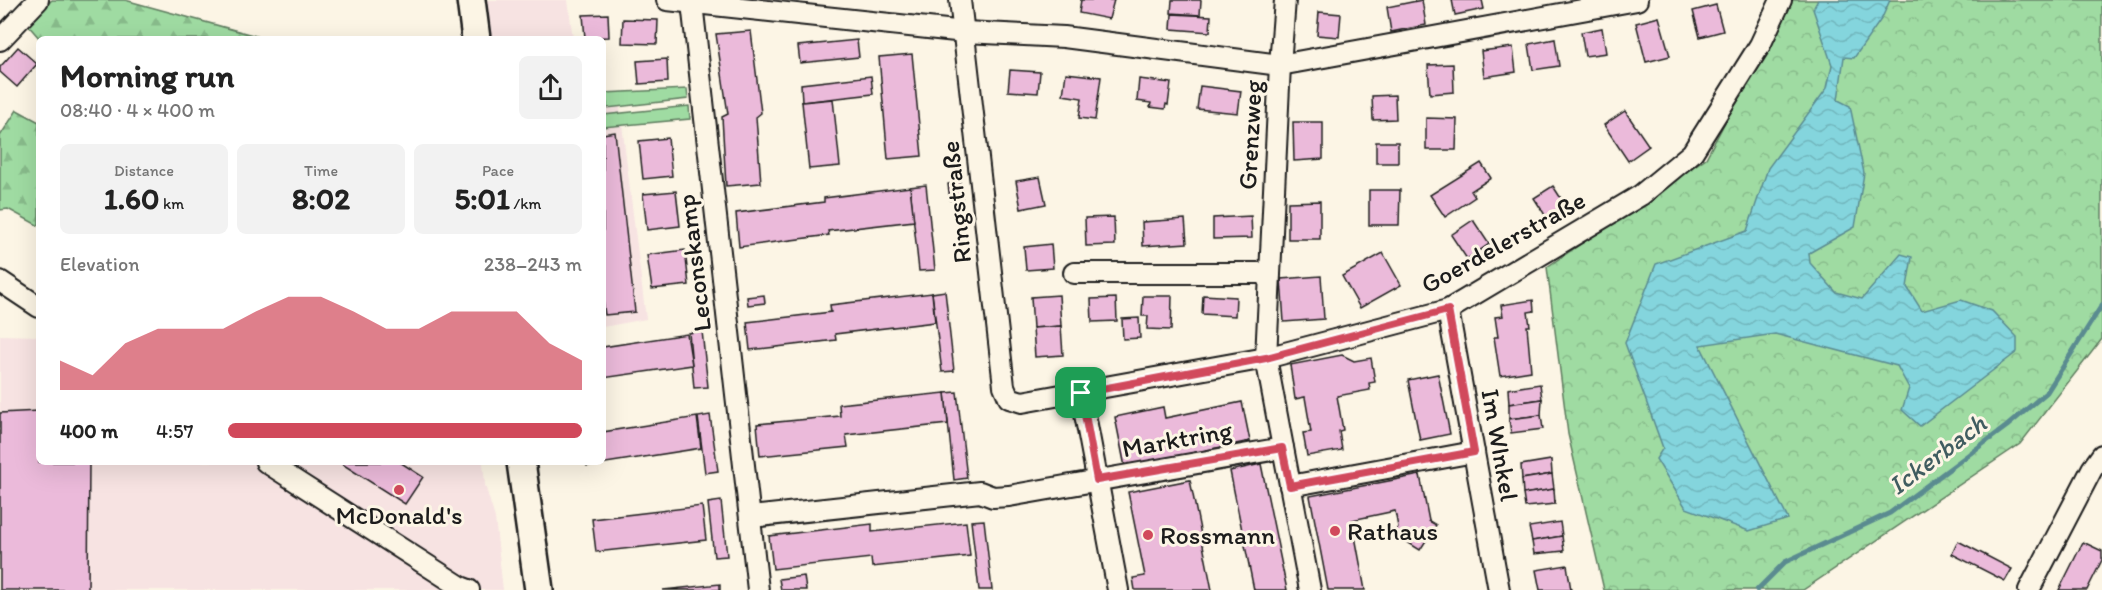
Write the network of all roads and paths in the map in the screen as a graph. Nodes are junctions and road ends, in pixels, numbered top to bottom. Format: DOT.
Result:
graph roads {
  1 [pos="38,0"];
  2 [pos="455,0"];
  3 [pos="471,0"];
  4 [pos="667,0"];
  5 [pos="960,0"];
  6 [pos="1285,0"];
  7 [pos="1637,0"];
  8 [pos="1781,0"];
  9 [pos="692,3"];
  10 [pos="965,32"];
  11 [pos="460,36"];
  12 [pos="476,36"];
  13 [pos="0,40"];
  14 [pos="1280,65"];
  15 [pos="1074,273"];
  16 [pos="1270,273"];
  17 [pos="0,281"];
  18 [pos="36,305"];
  19 [pos="1448,310"];
  20 [pos="1266,358"];
  21 [pos="1081,393"];
  22 [pos="1009,398"];
  23 [pos="1282,448"];
  24 [pos="1474,452"];
  25 [pos="2102,455"];
  26 [pos="271,465"];
  27 [pos="512,467"];
  28 [pos="1097,480"];
  29 [pos="1290,486"];
  30 [pos="751,517"];
  31 [pos="469,590"];
  32 [pos="521,590"];
  33 [pos="539,590"];
  34 [pos="758,590"];
  35 [pos="1118,590"];
  36 [pos="1310,590"];
  37 [pos="1499,590"];
  38 [pos="2029,590"];
  1 -- 13 [label="street"];
  2 -- 11 [label="street"];
  3 -- 12 [label="street"];
  4 -- 9 [label="street"];
  5 -- 10 [label="street, Ringstraße"];
  6 -- 14 [label="street, Grenzweg"];
  7 -- 14 [label="street"];
  8 -- 19 [label="street, Goerdelerstraße"];
  9 -- 10 [label="street"];
  9 -- 30 [label="street, Leconskamp"];
  10 -- 14 [label="street"];
  10 -- 22 [label="street, Ringstraße"];
  14 -- 16 [label="street, Grenzweg"];
  15 -- 16 [label="street"];
  16 -- 20 [label="street"];
  17 -- 18 [label="street"];
  19 -- 20 [label="street, Goerdelerstraße"];
  19 -- 24 [label="street, Im WInkel"];
  20 -- 21 [label="street, Goerdelerstraße"];
  20 -- 23 [label="street"];
  21 -- 22 [label="street, Goerdelerstraße"];
  21 -- 28 [label="street"];
  23 -- 28 [label="street, Marktring"];
  23 -- 29 [label="street"];
  24 -- 29 [label="street"];
  24 -- 37 [label="street, Im WInkel"];
  25 -- 38 [label="street"];
  26 -- 31 [label="street"];
  27 -- 32 [label="street"];
  27 -- 33 [label="street"];
  28 -- 30 [label="street, Marktring"];
  28 -- 35 [label="street"];
  29 -- 36 [label="street"];
  30 -- 34 [label="street, Leconskamp"];
}
